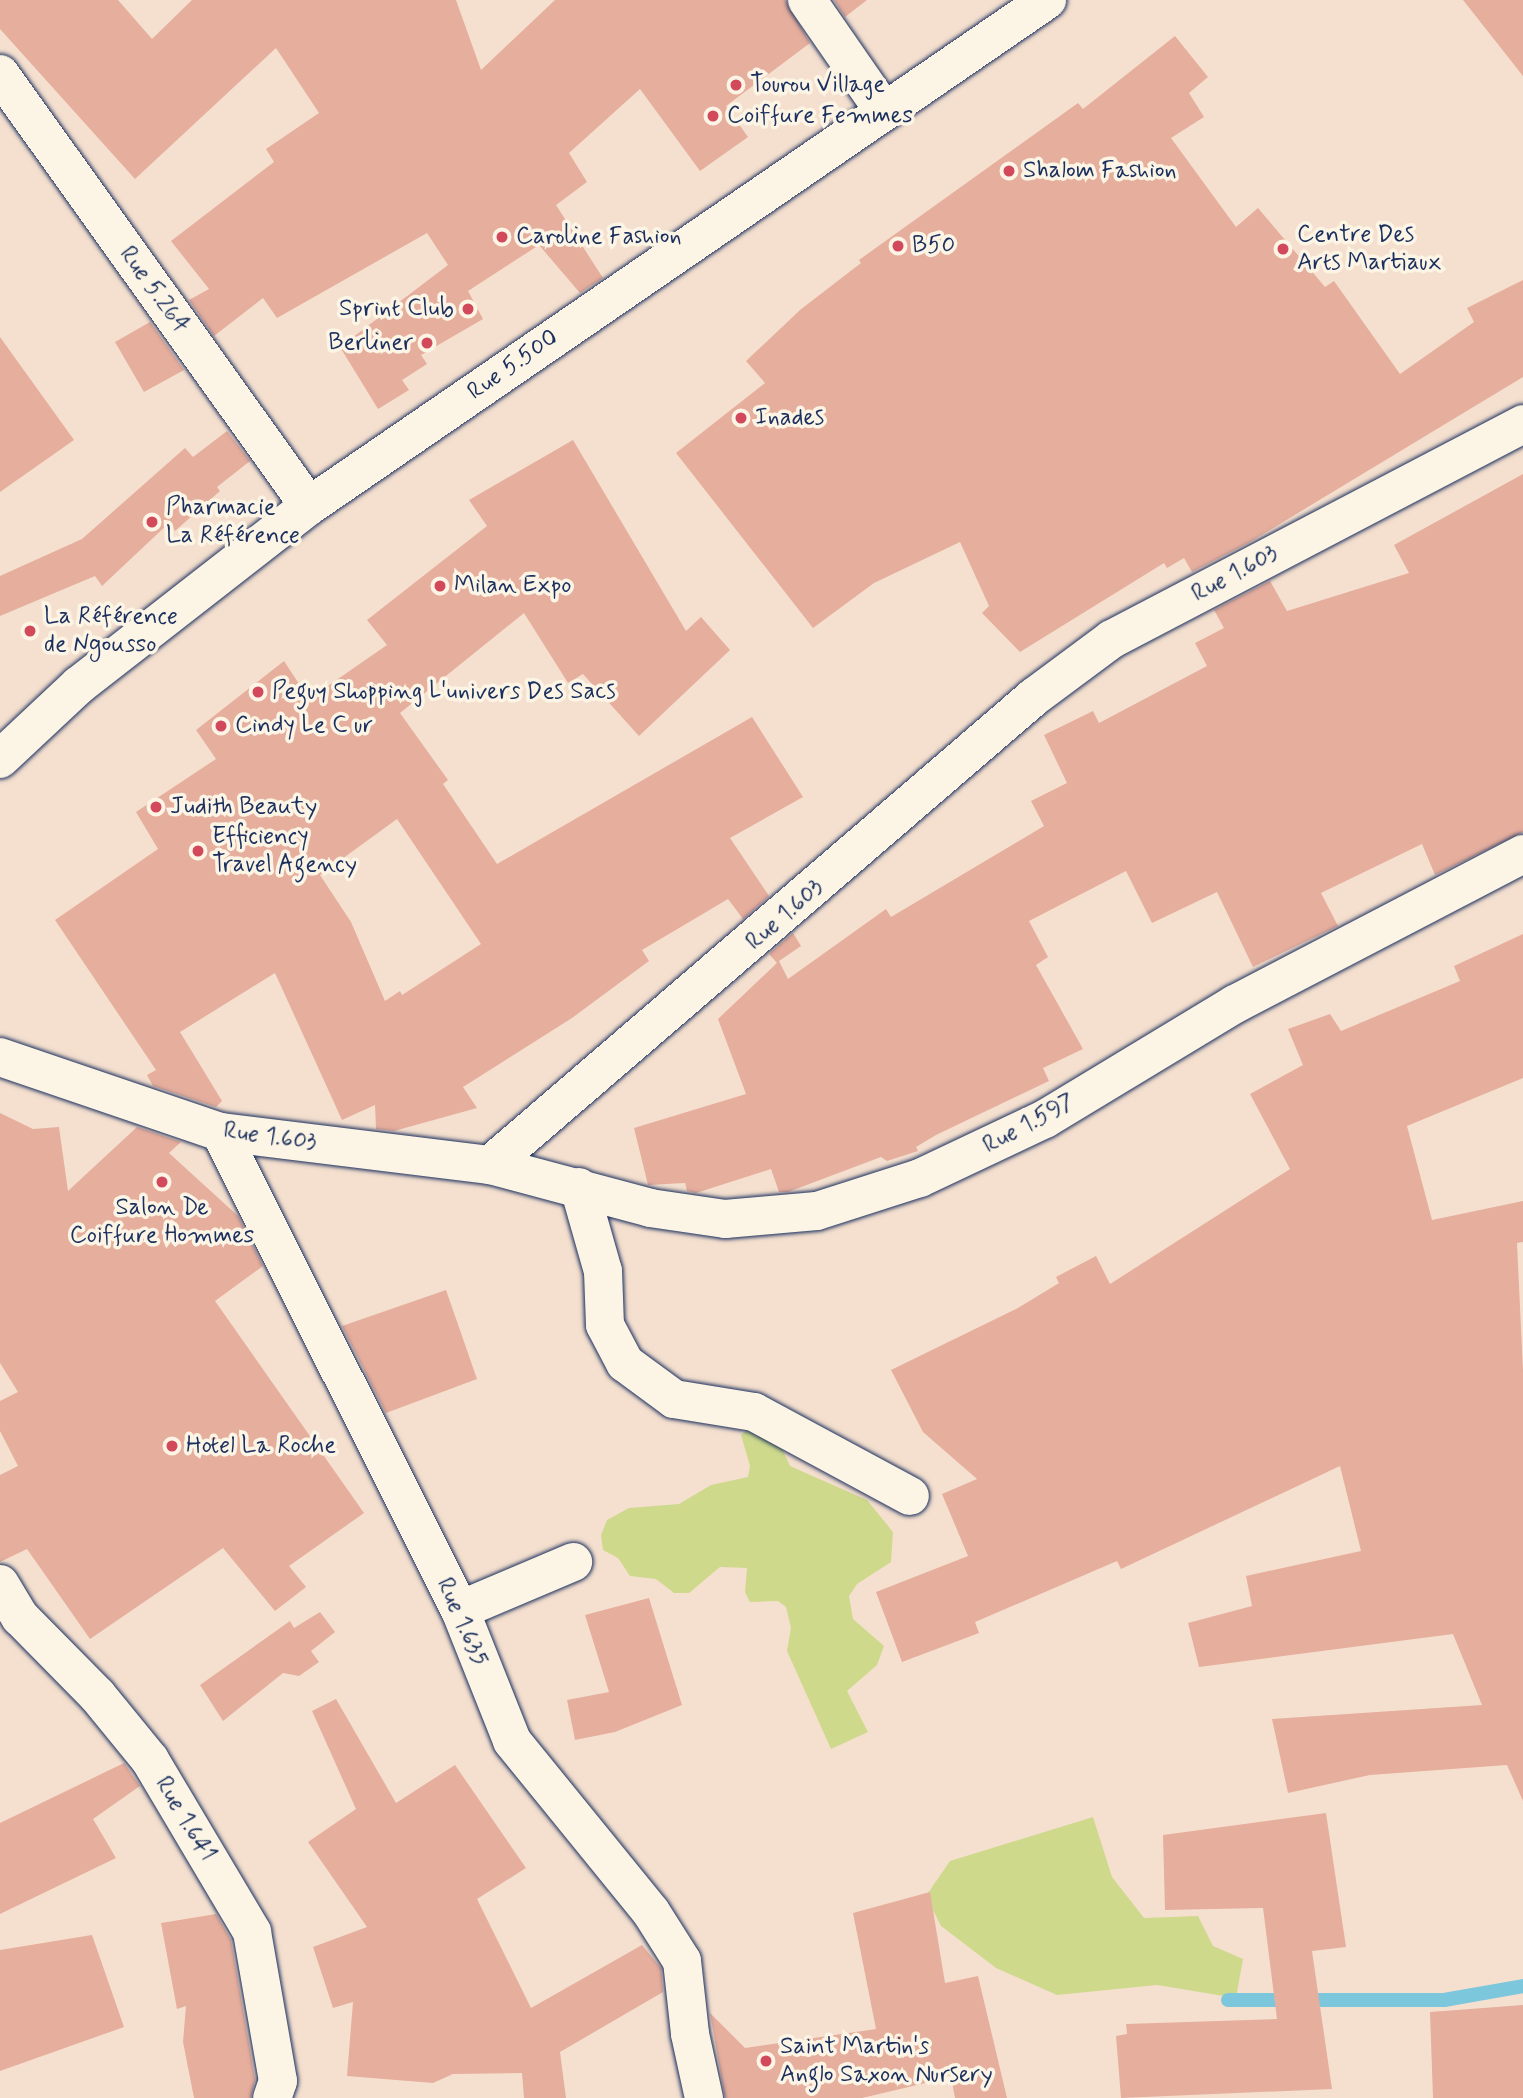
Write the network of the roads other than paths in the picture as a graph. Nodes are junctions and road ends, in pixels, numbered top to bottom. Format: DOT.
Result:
graph roads {
  1 [pos="807,0"];
  2 [pos="1047,0"];
  3 [pos="0,74"];
  4 [pos="884,111"];
  5 [pos="1523,424"];
  6 [pos="309,506"];
  7 [pos="0,759"];
  8 [pos="1523,854"];
  9 [pos="0,1057"];
  10 [pos="220,1132"];
  11 [pos="490,1166"];
  12 [pos="579,1187"];
  13 [pos="910,1496"];
  14 [pos="573,1562"];
  15 [pos="0,1584"];
  16 [pos="460,1610"];
  17 [pos="272,2098"];
  18 [pos="704,2098"];
  1 -- 4 [label="street"];
  2 -- 4 [label="street, Rue 5.500"];
  3 -- 6 [label="street, Rue 5.264"];
  4 -- 6 [label="street, Rue 5.500"];
  5 -- 11 [label="street, Rue 1.603"];
  6 -- 7 [label="street, Rue 5.500"];
  8 -- 12 [label="street, Rue 1.597"];
  9 -- 10 [label="street, Rue 1.603"];
  10 -- 11 [label="street, Rue 1.603"];
  10 -- 16 [label="street, Rue 1.635"];
  11 -- 12 [label="street, Rue 1.597"];
  12 -- 13 [label="street"];
  14 -- 16 [label="street"];
  15 -- 17 [label="street, Rue 1.641"];
  16 -- 18 [label="street, Rue 1.635"];
}
